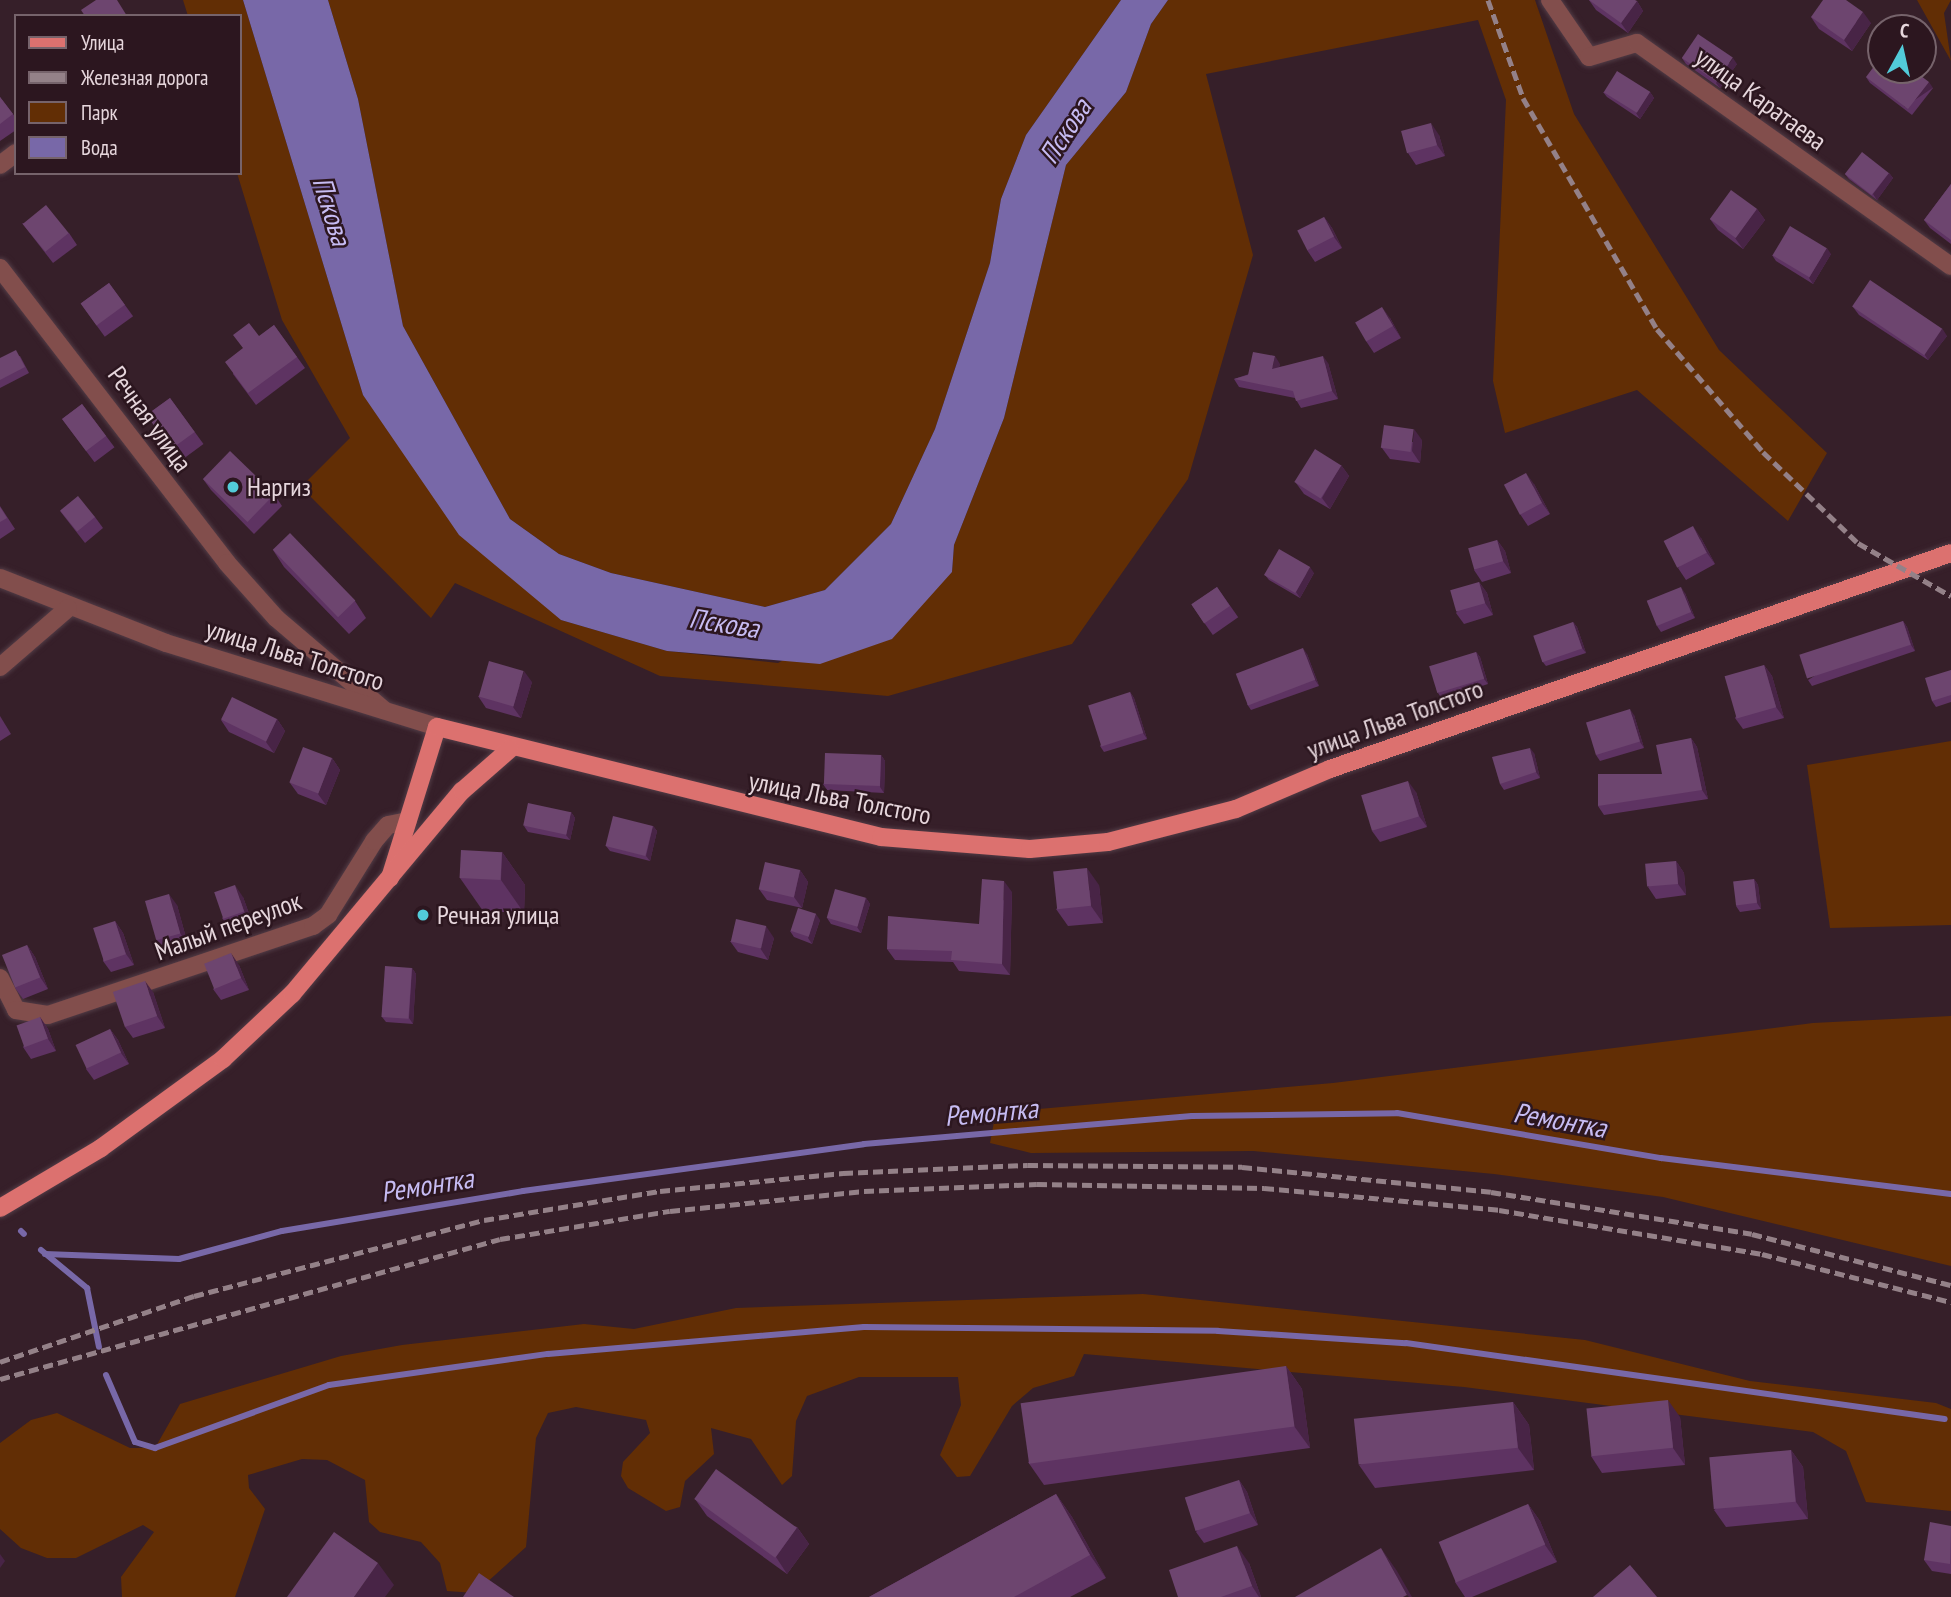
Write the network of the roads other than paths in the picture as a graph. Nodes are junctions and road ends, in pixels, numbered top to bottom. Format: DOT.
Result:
graph roads {
  1 [pos="1550,0"];
  2 [pos="1951,266"];
  3 [pos="0,268"];
  4 [pos="1951,553"];
  5 [pos="0,578"];
  6 [pos="68,608"];
  7 [pos="0,667"];
  8 [pos="384,710"];
  9 [pos="438,727"];
  10 [pos="510,749"];
  11 [pos="408,821"];
  12 [pos="390,878"];
  13 [pos="0,978"];
  14 [pos="0,1208"];
  1 -- 2 [label="street, улица Каратаева"];
  3 -- 8 [label="street, Речная улица"];
  4 -- 10 [label="main road, улица Льва Толстого"];
  5 -- 6 [label="street, улица Льва Толстого"];
  6 -- 7 [label="street"];
  6 -- 8 [label="street, улица Льва Толстого"];
  8 -- 9 [label="street, улица Льва Толстого"];
  9 -- 10 [label="main road, улица Льва Толстого"];
  9 -- 11 [label="main road"];
  10 -- 12 [label="main road"];
  11 -- 12 [label="main road"];
  11 -- 13 [label="street, Малый переулок"];
  12 -- 14 [label="main road"];
}
